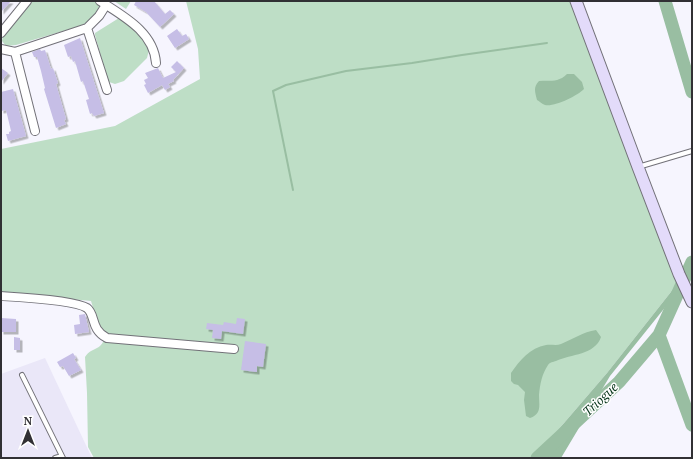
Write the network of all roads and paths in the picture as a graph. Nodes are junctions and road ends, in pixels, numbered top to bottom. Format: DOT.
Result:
graph roads {
  1 [pos="27,1"];
  2 [pos="576,1"];
  3 [pos="103,3"];
  4 [pos="87,28"];
  5 [pos="1,33"];
  6 [pos="1,49"];
  7 [pos="15,52"];
  8 [pos="156,63"];
  9 [pos="107,90"];
  10 [pos="35,131"];
  11 [pos="692,151"];
  12 [pos="638,167"];
  13 [pos="1,296"];
  14 [pos="692,302"];
  15 [pos="234,349"];
  16 [pos="22,375"];
  17 [pos="62,457"];
  18 [pos="55,458"];
  1 -- 5 [label="street"];
  2 -- 12 [label="main road"];
  3 -- 4 [label="street"];
  3 -- 8 [label="street"];
  4 -- 7 [label="street"];
  4 -- 9 [label="street"];
  6 -- 7 [label="street"];
  7 -- 10 [label="street"];
  11 -- 12 [label="lane"];
  12 -- 14 [label="main road"];
  13 -- 15 [label="street"];
  16 -- 17 [label="lane"];
  17 -- 18 [label="lane"];
}
